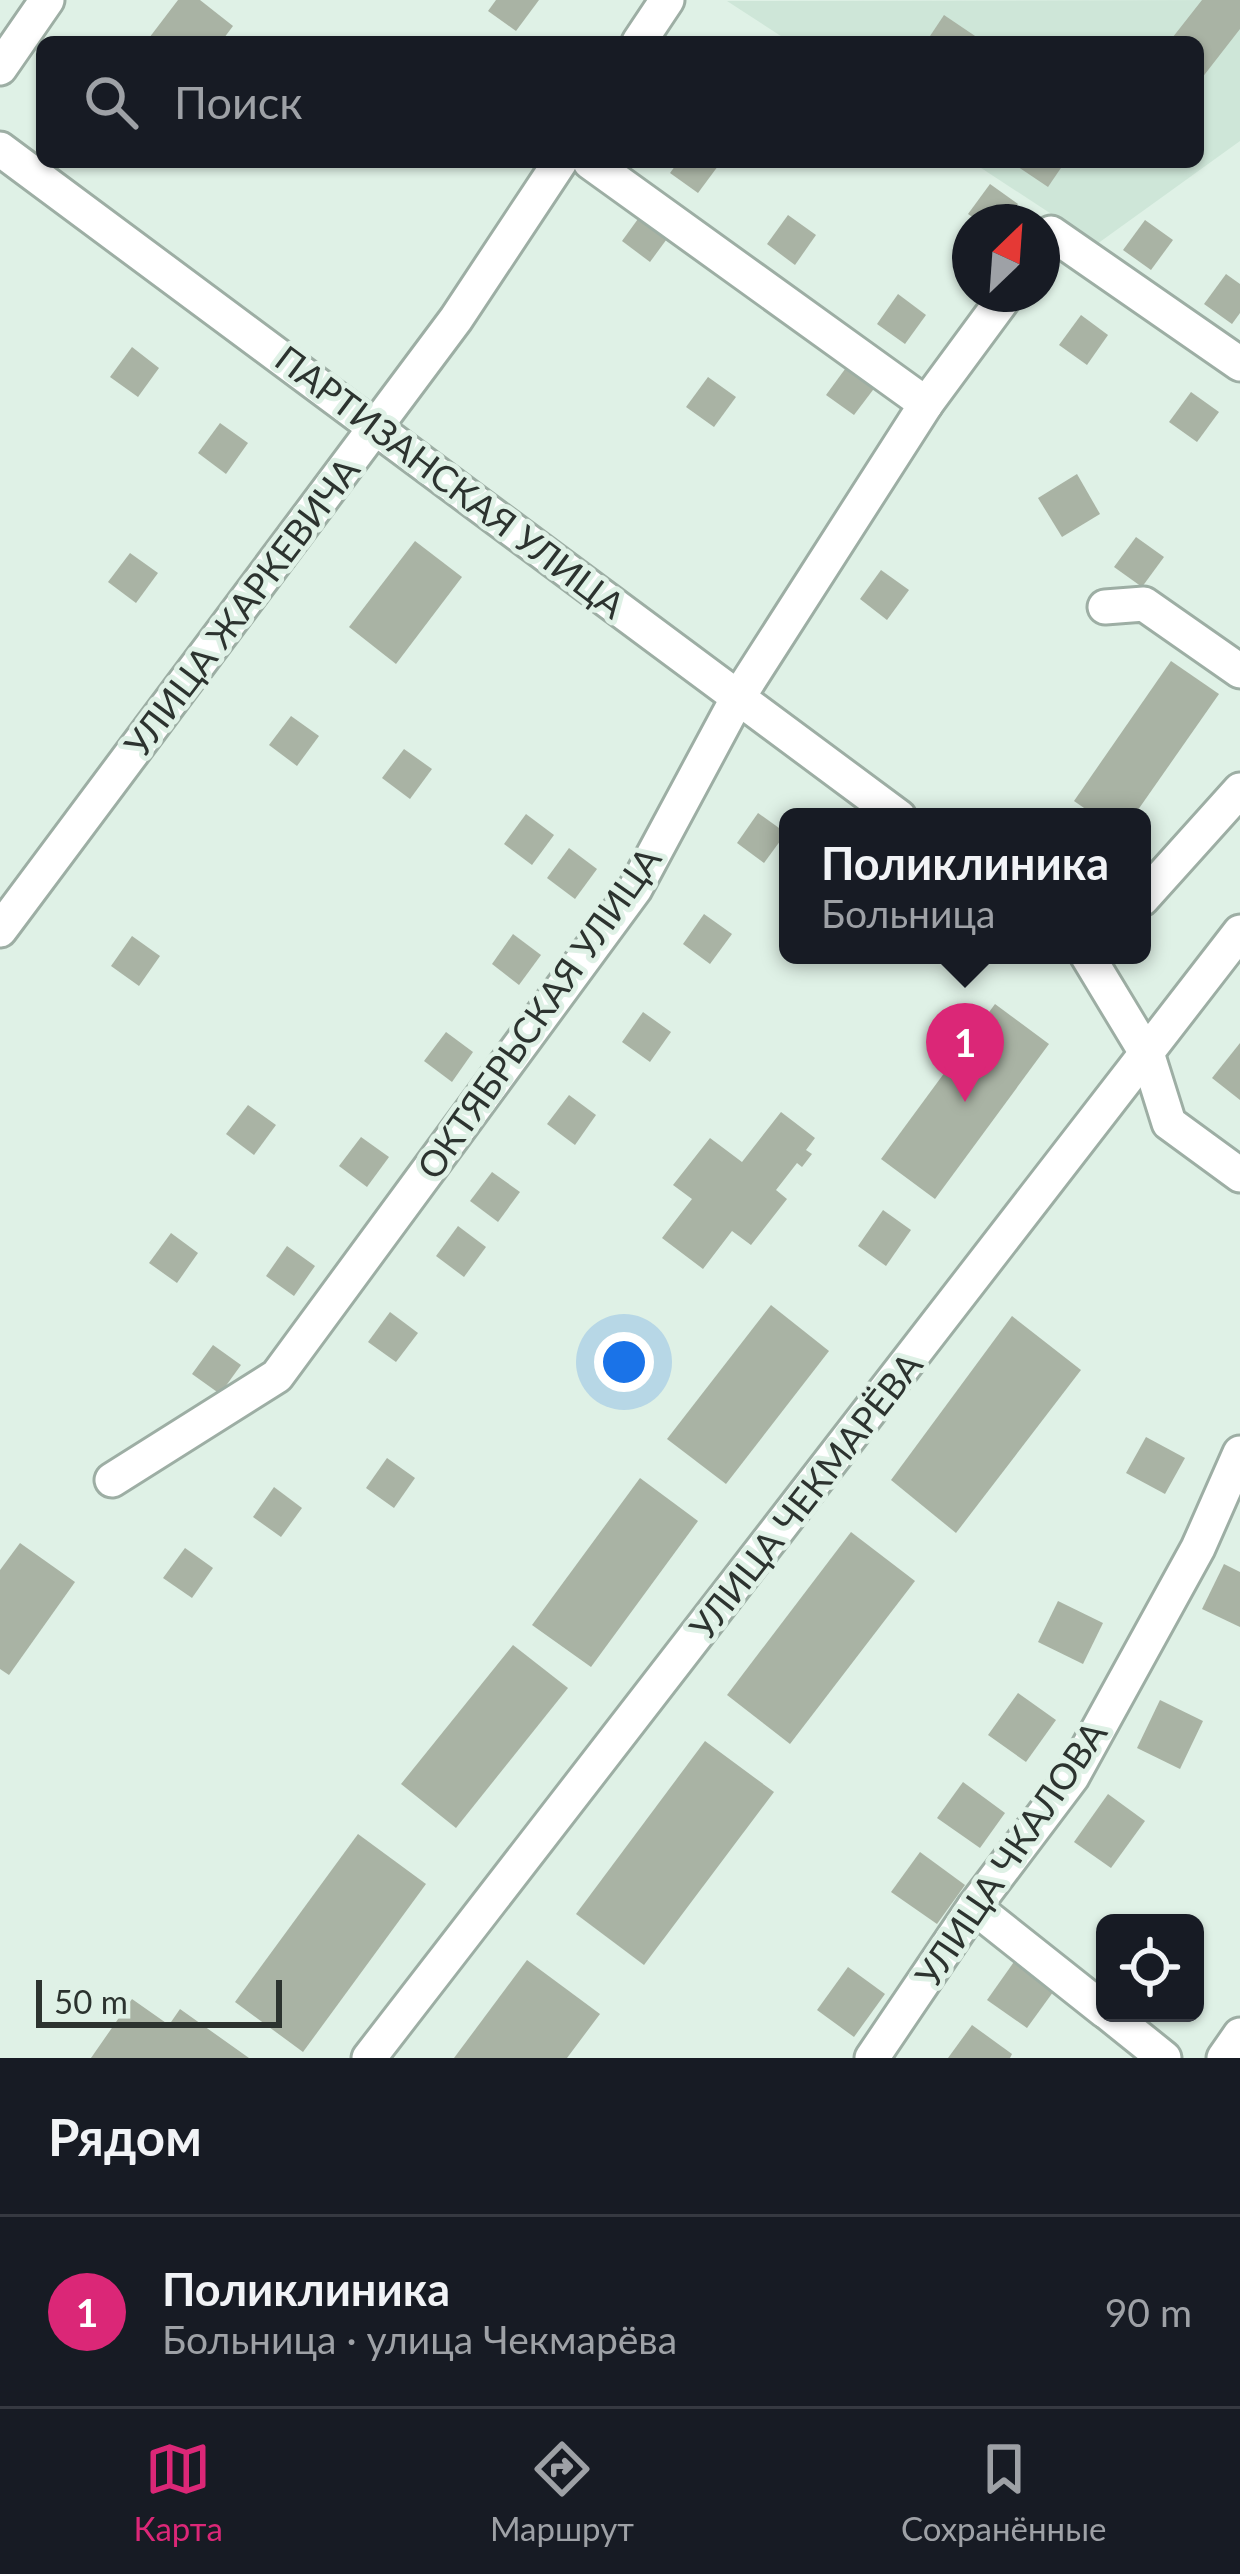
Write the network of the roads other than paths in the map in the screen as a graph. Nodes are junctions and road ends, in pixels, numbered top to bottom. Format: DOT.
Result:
graph roads {
  1 [pos="47,0"];
  2 [pos="667,0"];
  3 [pos="643,36"];
  4 [pos="0,68"];
  5 [pos="0,148"];
  6 [pos="556,168"];
  7 [pos="598,168"];
  8 [pos="1060,247"];
  9 [pos="993,312"];
  10 [pos="1240,364"];
  11 [pos="926,404"];
  12 [pos="377,426"];
  13 [pos="1105,607"];
  14 [pos="1240,670"];
  15 [pos="737,699"];
  16 [pos="1240,790"];
  17 [pos="887,808"];
  18 [pos="1151,889"];
  19 [pos="0,930"];
  20 [pos="1240,932"];
  21 [pos="1092,964"];
  22 [pos="1148,1056"];
  23 [pos="1240,1175"];
  24 [pos="1240,1454"];
  25 [pos="112,1480"];
  26 [pos="974,1907"];
  27 [pos="1096,2004"];
  28 [pos="1119,2022"];
  29 [pos="1240,2035"];
  30 [pos="369,2058"];
  31 [pos="872,2058"];
  32 [pos="1165,2058"];
  33 [pos="1224,2058"];
  1 -- 4 [label="street"];
  2 -- 3 [label="street"];
  5 -- 12 [label="street, ПАРТИЗАНСКАЯ УЛИЦА"];
  6 -- 12 [label="street, УЛИЦА ЖАРКЕВИЧА"];
  7 -- 11 [label="street"];
  8 -- 10 [label="street"];
  9 -- 11 [label="street, ОКТЯБРЬСКАЯ УЛИЦА"];
  11 -- 15 [label="street, ОКТЯБРЬСКАЯ УЛИЦА"];
  12 -- 15 [label="street, ПАРТИЗАНСКАЯ УЛИЦА"];
  12 -- 19 [label="street, УЛИЦА ЖАРКЕВИЧА"];
  13 -- 14 [label="street"];
  15 -- 17 [label="street, ПАРТИЗАНСКАЯ УЛИЦА"];
  15 -- 25 [label="street, ОКТЯБРЬСКАЯ УЛИЦА"];
  16 -- 18 [label="street"];
  20 -- 22 [label="street, УЛИЦА ЧЕКМАРЁВА"];
  21 -- 22 [label="street"];
  22 -- 23 [label="street"];
  22 -- 30 [label="street, УЛИЦА ЧЕКМАРЁВА"];
  24 -- 26 [label="street, УЛИЦА ЧКАЛОВА"];
  26 -- 27 [label="street"];
  26 -- 31 [label="street, УЛИЦА ЧКАЛОВА"];
  28 -- 32 [label="street"];
  29 -- 33 [label="street"];
}
